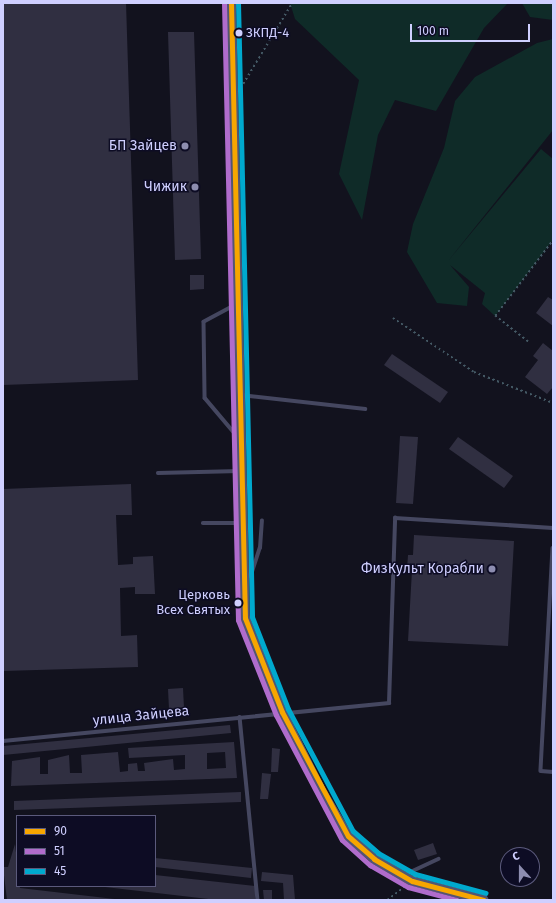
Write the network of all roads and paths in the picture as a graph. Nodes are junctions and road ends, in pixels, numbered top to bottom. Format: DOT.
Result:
graph roads {
  1 [pos="231,3"];
  2 [pos="292,3"];
  3 [pos="243,84"];
  4 [pos="553,240"];
  5 [pos="236,305"];
  6 [pos="393,318"];
  7 [pos="528,342"];
  8 [pos="239,395"];
  9 [pos="553,403"];
  10 [pos="365,409"];
  11 [pos="240,440"];
  12 [pos="240,471"];
  13 [pos="158,473"];
  14 [pos="262,521"];
  15 [pos="202,523"];
  16 [pos="242,523"];
  17 [pos="553,528"];
  18 [pos="553,548"];
  19 [pos="242,578"];
  20 [pos="282,712"];
  21 [pos="240,717"];
  22 [pos="3,741"];
  23 [pos="553,772"];
  24 [pos="438,859"];
  25 [pos="402,876"];
  26 [pos="412,881"];
  27 [pos="258,900"];
  28 [pos="387,900"];
  29 [pos="484,900"];
  1 -- 5 [label="street"];
  2 -- 3 [label="path"];
  4 -- 7 [label="path"];
  5 -- 8 [label="street"];
  5 -- 11 [label="lane"];
  6 -- 9 [label="path"];
  8 -- 10 [label="lane"];
  8 -- 11 [label="street"];
  11 -- 12 [label="street"];
  12 -- 13 [label="lane"];
  12 -- 16 [label="street"];
  14 -- 19 [label="lane"];
  15 -- 16 [label="lane"];
  16 -- 19 [label="street"];
  17 -- 20 [label="lane, улица Зайцева"];
  18 -- 23 [label="lane"];
  19 -- 20 [label="street"];
  20 -- 21 [label="lane, улица Зайцева"];
  20 -- 25 [label="street"];
  21 -- 22 [label="lane, улица Зайцева"];
  21 -- 27 [label="lane"];
  24 -- 25 [label="lane"];
  25 -- 26 [label="street"];
  26 -- 28 [label="path"];
  26 -- 29 [label="street"];
}
